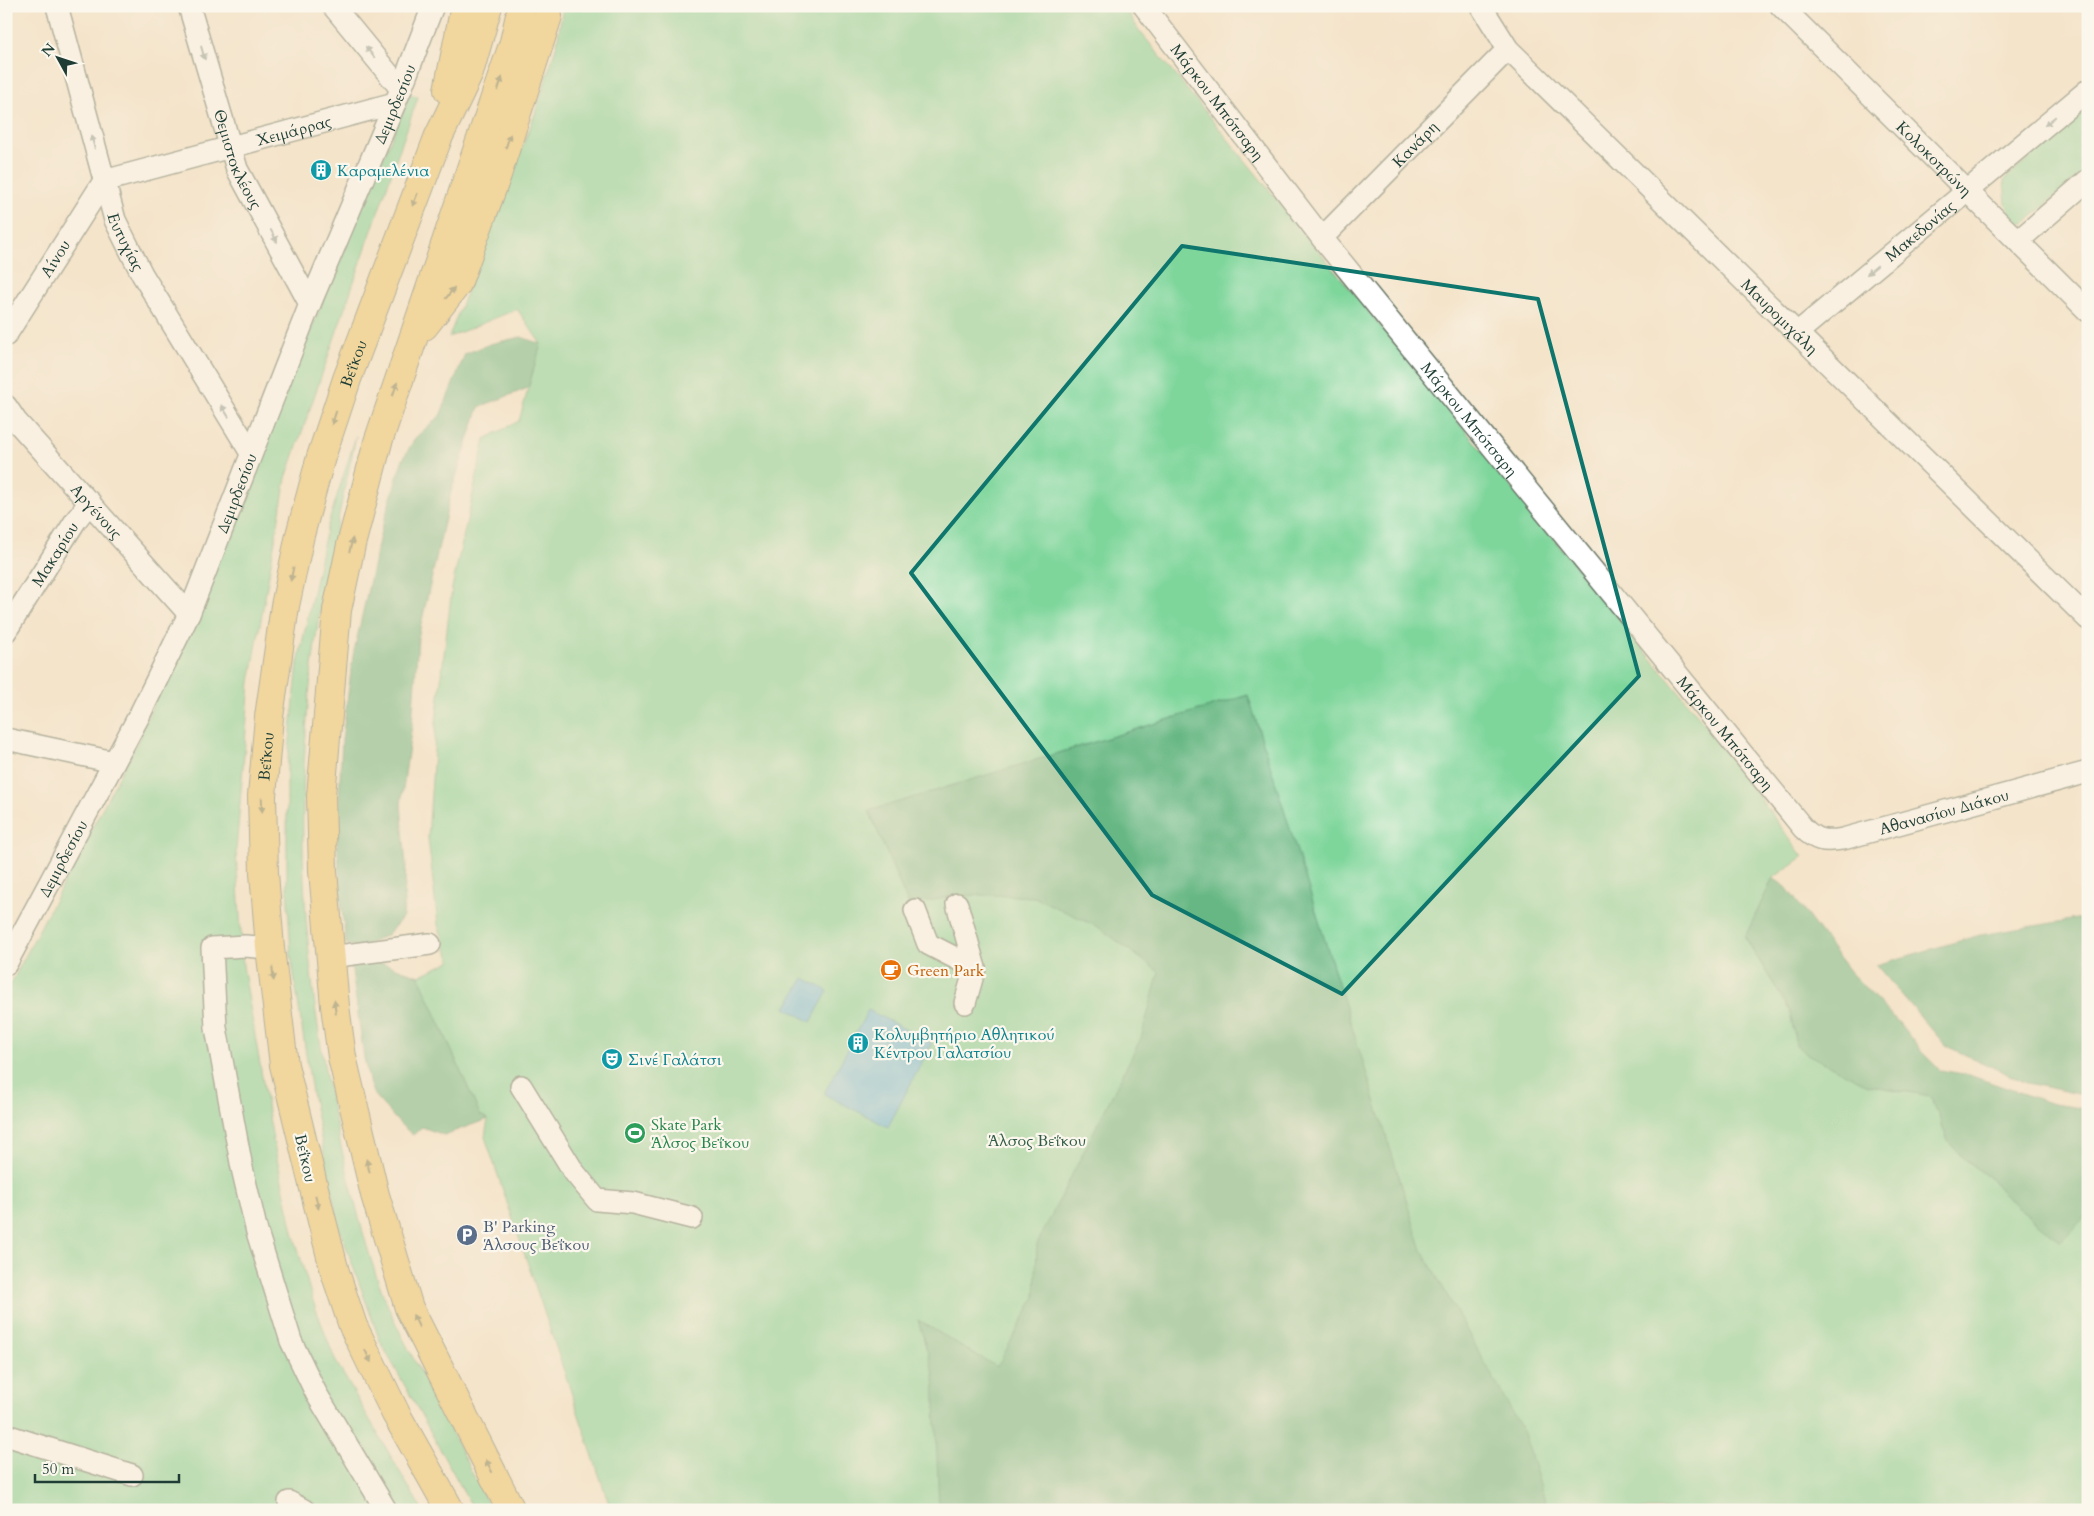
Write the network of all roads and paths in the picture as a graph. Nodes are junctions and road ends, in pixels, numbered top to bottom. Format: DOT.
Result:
graph roads {
  1 [pos="57,6"];
  2 [pos="189,6"];
  3 [pos="333,6"];
  4 [pos="433,6"];
  5 [pos="465,6"];
  6 [pos="488,6"];
  7 [pos="522,6"];
  8 [pos="1144,6"];
  9 [pos="1481,6"];
  10 [pos="1781,6"];
  11 [pos="548,16"];
  12 [pos="1508,49"];
  13 [pos="2088,90"];
  14 [pos="398,96"];
  15 [pos="438,138"];
  16 [pos="230,147"];
  17 [pos="2088,180"];
  18 [pos="104,181"];
  19 [pos="1967,190"];
  20 [pos="1322,238"];
  21 [pos="2018,241"];
  22 [pos="310,304"];
  23 [pos="2088,311"];
  24 [pos="1797,333"];
  25 [pos="6,335"];
  26 [pos="410,345"];
  27 [pos="6,406"];
  28 [pos="251,453"];
  29 [pos="90,502"];
  30 [pos="189,614"];
  31 [pos="2088,619"];
  32 [pos="6,631"];
  33 [pos="6,739"];
  34 [pos="114,762"];
  35 [pos="2088,772"];
  36 [pos="1803,828"];
  37 [pos="957,904"];
  38 [pos="915,910"];
  39 [pos="430,944"];
  40 [pos="270,948"];
  41 [pos="330,957"];
  42 [pos="6,964"];
  43 [pos="975,968"];
  44 [pos="965,1003"];
  45 [pos="521,1086"];
  46 [pos="692,1218"];
  47 [pos="6,1435"];
  48 [pos="132,1475"];
  49 [pos="386,1510"];
  50 [pos="450,1510"];
  51 [pos="511,1510"];
  18 -- 1 [label="street, Ευτυχίας, one-way"];
  2 -- 16 [label="street, Θεμιστοκλέους, one-way"];
  14 -- 3 [label="street, one-way"];
  4 -- 14 [label="street, Δεμιρδεσίου"];
  5 -- 15 [label="main road"];
  6 -- 15 [label="main road, Βεΐκου"];
  26 -- 7 [label="main road, one-way"];
  8 -- 20 [label="street, Μάρκου Μπότσαρη"];
  9 -- 12 [label="street, Μαυρομιχάλη"];
  10 -- 19 [label="street, Κολοκοτρώνη"];
  26 -- 11 [label="main road, one-way"];
  12 -- 20 [label="street, Κανάρη"];
  12 -- 24 [label="street, Μαυρομιχάλη"];
  13 -- 19 [label="street, Μακεδονίας, one-way"];
  14 -- 16 [label="street, Χειμάρρας"];
  14 -- 22 [label="street, Δεμιρδεσίου"];
  15 -- 40 [label="main road, Βεΐκου, one-way"];
  16 -- 18 [label="street, Χειμάρρας"];
  16 -- 22 [label="street, Θεμιστοκλέους, one-way"];
  17 -- 21 [label="street"];
  18 -- 25 [label="street, Αίνου"];
  28 -- 18 [label="street, Ευτυχίας, one-way"];
  19 -- 21 [label="street, Κολοκοτρώνη"];
  19 -- 24 [label="street, Μακεδονίας, one-way"];
  20 -- 36 [label="street, Μάρκου Μπότσαρη"];
  21 -- 23 [label="street, Κολοκοτρώνη"];
  22 -- 28 [label="street, Δεμιρδεσίου"];
  24 -- 31 [label="street, Μαυρομιχάλη"];
  41 -- 26 [label="main road, one-way"];
  27 -- 29 [label="street, Αργένους"];
  28 -- 30 [label="street, Δεμιρδεσίου"];
  29 -- 30 [label="street, Αργένους"];
  29 -- 32 [label="street, Μακαρίου"];
  30 -- 34 [label="street, Δεμιρδεσίου"];
  33 -- 34 [label="street"];
  34 -- 42 [label="street, Δεμιρδεσίου"];
  35 -- 36 [label="street, Αθανασίου Διάκου"];
  37 -- 43 [label="street"];
  38 -- 43 [label="street"];
  39 -- 41 [label="street"];
  40 -- 49 [label="street"];
  40 -- 50 [label="main road, Βεΐκου, one-way"];
  51 -- 41 [label="main road, one-way"];
  43 -- 44 [label="street"];
  45 -- 46 [label="street"];
  47 -- 48 [label="street"];
}
